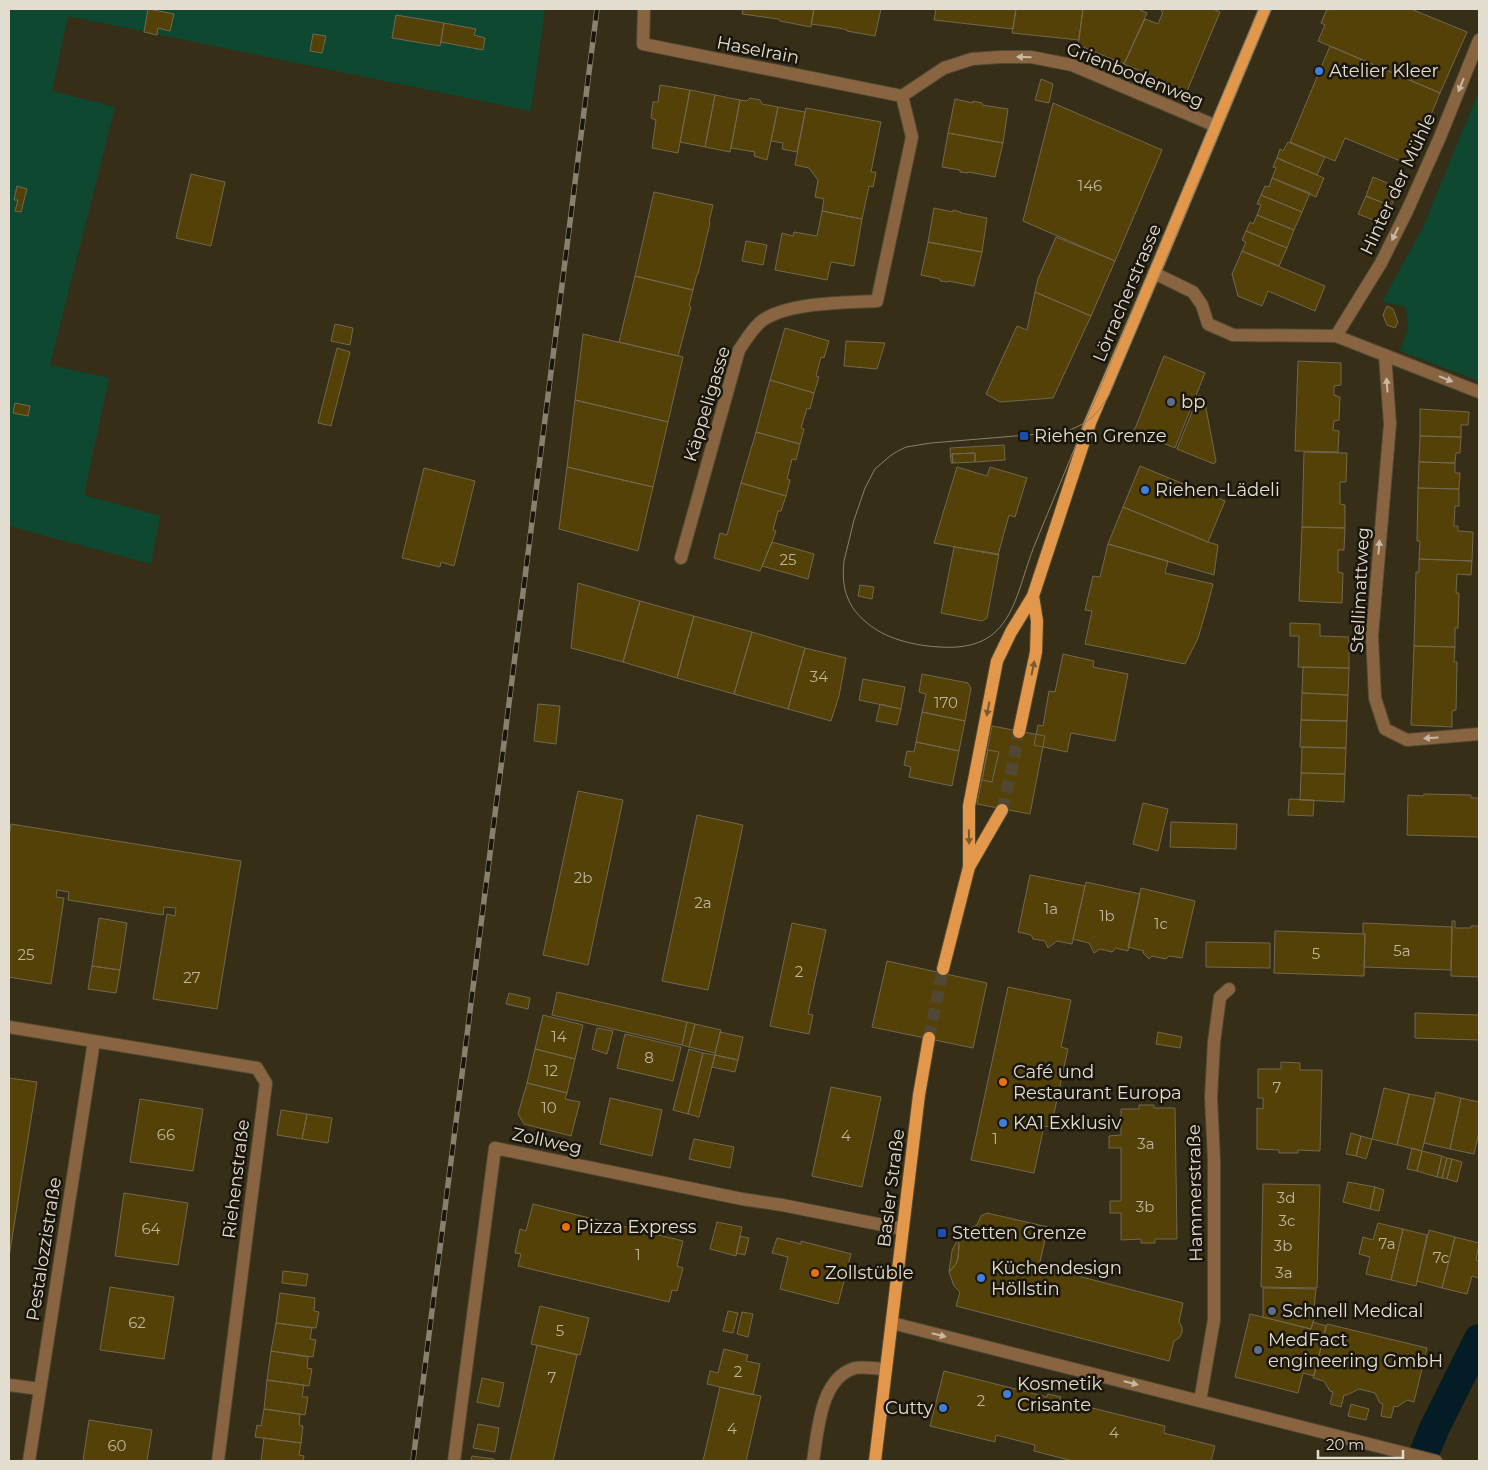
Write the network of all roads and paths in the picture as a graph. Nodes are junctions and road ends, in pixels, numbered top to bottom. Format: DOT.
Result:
graph roads {
  1 [pos="644,9"];
  2 [pos="1265,9"];
  3 [pos="1479,40"];
  4 [pos="902,96"];
  5 [pos="1216,126"];
  6 [pos="1154,273"];
  7 [pos="1336,336"];
  8 [pos="1385,355"];
  9 [pos="1479,392"];
  10 [pos="681,558"];
  11 [pos="1033,596"];
  12 [pos="1019,732"];
  13 [pos="1479,734"];
  14 [pos="1001,812"];
  15 [pos="969,867"];
  16 [pos="943,969"];
  17 [pos="1229,989"];
  18 [pos="9,1027"];
  19 [pos="929,1038"];
  20 [pos="94,1041"];
  21 [pos="902,1229"];
  22 [pos="892,1323"];
  23 [pos="886,1370"];
  24 [pos="9,1385"];
  25 [pos="40,1389"];
  26 [pos="1200,1400"];
  27 [pos="29,1461"];
  28 [pos="218,1461"];
  29 [pos="454,1461"];
  30 [pos="813,1461"];
  31 [pos="875,1461"];
  32 [pos="1436,1461"];
  1 -- 4 [label="street, Haselrain"];
  2 -- 5 [label="main road, Lörracherstrasse"];
  3 -- 7 [label="street, Hinter der Mühle, one-way"];
  5 -- 4 [label="street, Grienbodenweg, one-way"];
  4 -- 10 [label="street, Käppeligasse"];
  5 -- 6 [label="main road, Lörracherstrasse"];
  6 -- 7 [label="street"];
  6 -- 11 [label="main road, Lörracherstrasse"];
  7 -- 8 [label="street"];
  8 -- 9 [label="street, one-way"];
  13 -- 8 [label="street, Stellimattweg, one-way"];
  12 -- 11 [label="main road, Lörracherstrasse, one-way"];
  11 -- 15 [label="main road, Lörracherstrasse, one-way"];
  14 -- 15 [label="main road"];
  15 -- 16 [label="main road"];
  17 -- 26 [label="street, Hammerstraße"];
  18 -- 20 [label="street, Riehenstraße"];
  19 -- 21 [label="main road, Basler Straße"];
  20 -- 25 [label="street, Pestalozzistraße"];
  20 -- 28 [label="street, Riehenstraße"];
  21 -- 22 [label="main road, Basler Straße"];
  21 -- 29 [label="street, Zollweg"];
  22 -- 23 [label="main road, Basler Straße"];
  22 -- 26 [label="street, one-way"];
  23 -- 30 [label="street"];
  23 -- 31 [label="main road, Basler Straße"];
  24 -- 25 [label="street"];
  25 -- 27 [label="street, Pestalozzistraße"];
  26 -- 32 [label="street"];
}
